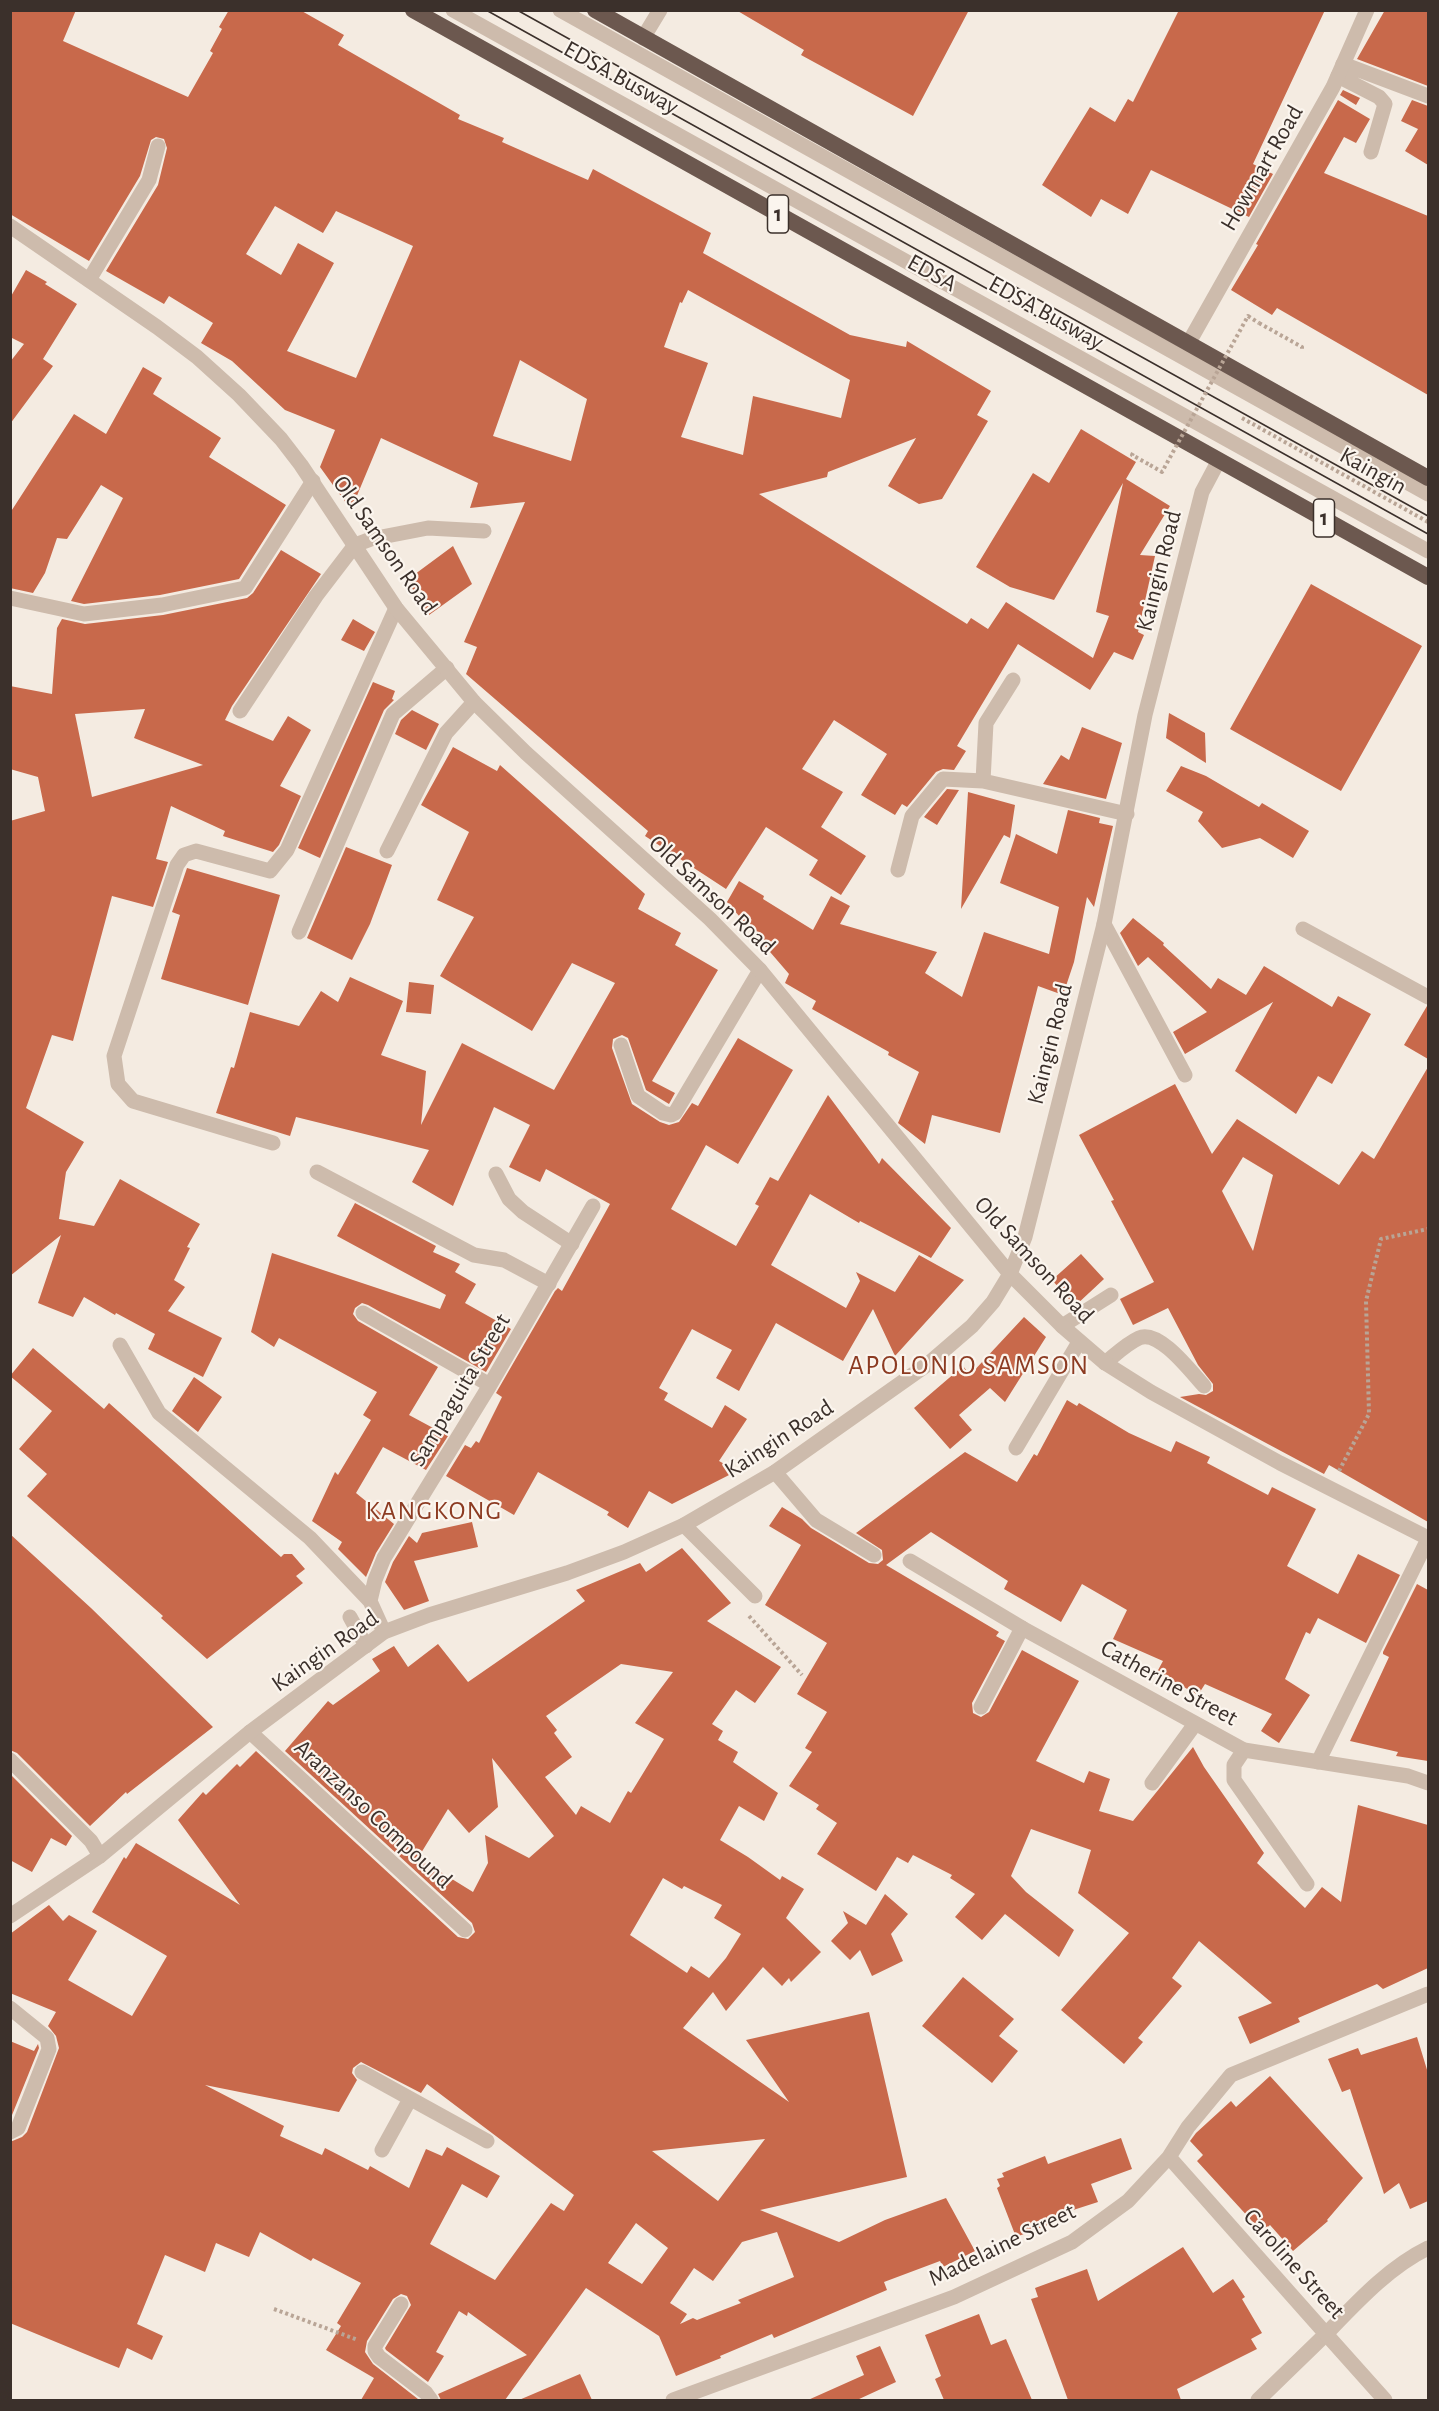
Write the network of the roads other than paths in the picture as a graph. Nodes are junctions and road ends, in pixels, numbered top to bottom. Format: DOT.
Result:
graph roads {
  1 [pos="413,10"];
  2 [pos="453,10"];
  3 [pos="560,10"];
  4 [pos="595,10"];
  5 [pos="660,10"];
  6 [pos="1367,10"];
  7 [pos="643,38"];
  8 [pos="1341,70"];
  9 [pos="1428,96"];
  10 [pos="158,146"];
  11 [pos="1371,152"];
  12 [pos="10,226"];
  13 [pos="89,280"];
  14 [pos="1188,344"];
  15 [pos="1219,460"];
  16 [pos="1428,478"];
  17 [pos="313,481"];
  18 [pos="1428,494"];
  19 [pos="484,531"];
  20 [pos="355,545"];
  21 [pos="1428,551"];
  22 [pos="1428,577"];
  23 [pos="10,598"];
  24 [pos="396,608"];
  25 [pos="447,668"];
  26 [pos="1013,680"];
  27 [pos="474,702"];
  28 [pos="240,711"];
  29 [pos="982,781"];
  30 [pos="1127,814"];
  31 [pos="387,851"];
  32 [pos="898,870"];
  33 [pos="1104,924"];
  34 [pos="1304,929"];
  35 [pos="299,932"];
  36 [pos="760,970"];
  37 [pos="1428,997"];
  38 [pos="621,1045"];
  39 [pos="1185,1075"];
  40 [pos="273,1143"];
  41 [pos="317,1172"];
  42 [pos="496,1174"];
  43 [pos="593,1206"];
  44 [pos="572,1244"];
  45 [pos="1010,1274"];
  46 [pos="549,1284"];
  47 [pos="1111,1295"];
  48 [pos="363,1313"];
  49 [pos="1062,1326"];
  50 [pos="1079,1342"];
  51 [pos="120,1345"];
  52 [pos="1104,1363"];
  53 [pos="490,1385"];
  54 [pos="1204,1386"];
  55 [pos="1016,1448"];
  56 [pos="775,1472"];
  57 [pos="684,1525"];
  58 [pos="1428,1538"];
  59 [pos="874,1555"];
  60 [pos="910,1561"];
  61 [pos="755,1596"];
  62 [pos="370,1601"];
  63 [pos="350,1617"];
  64 [pos="1022,1628"];
  65 [pos="384,1632"];
  66 [pos="366,1646"];
  67 [pos="981,1707"];
  68 [pos="1195,1724"];
  69 [pos="250,1732"];
  70 [pos="1244,1750"];
  71 [pos="10,1760"];
  72 [pos="1317,1762"];
  73 [pos="1152,1783"];
  74 [pos="1428,1783"];
  75 [pos="100,1856"];
  76 [pos="1307,1884"];
  77 [pos="10,1916"];
  78 [pos="465,1930"];
  79 [pos="1428,1994"];
  80 [pos="10,2008"];
  81 [pos="362,2072"];
  82 [pos="410,2099"];
  83 [pos="10,2132"];
  84 [pos="487,2141"];
  85 [pos="382,2151"];
  86 [pos="1168,2157"];
  87 [pos="1428,2248"];
  88 [pos="401,2304"];
  89 [pos="1326,2334"];
  90 [pos="431,2400"];
  91 [pos="673,2400"];
  92 [pos="1258,2400"];
  93 [pos="1386,2400"];
  1 -- 15 [label="highway, EDSA / 1"];
  2 -- 21 [label="street, EDSA Busway"];
  3 -- 18 [label="street, EDSA Busway"];
  4 -- 7 [label="highway"];
  5 -- 7 [label="street"];
  6 -- 8 [label="street, Howmart Road"];
  7 -- 14 [label="highway"];
  8 -- 9 [label="street"];
  8 -- 11 [label="street"];
  8 -- 14 [label="street, Howmart Road"];
  10 -- 13 [label="street"];
  12 -- 13 [label="street, Old Samson Road"];
  13 -- 17 [label="street, Old Samson Road"];
  14 -- 16 [label="highway"];
  15 -- 22 [label="highway, EDSA / 1"];
  15 -- 30 [label="street, Kaingin Road"];
  17 -- 20 [label="street, Old Samson Road"];
  17 -- 23 [label="street"];
  19 -- 20 [label="street"];
  20 -- 24 [label="street, Old Samson Road"];
  20 -- 28 [label="street"];
  24 -- 25 [label="street, Old Samson Road"];
  24 -- 40 [label="street"];
  25 -- 27 [label="street, Old Samson Road"];
  25 -- 35 [label="street"];
  26 -- 29 [label="street"];
  27 -- 31 [label="street"];
  27 -- 36 [label="street, Old Samson Road"];
  29 -- 30 [label="street"];
  29 -- 32 [label="street"];
  30 -- 33 [label="street, Kaingin Road"];
  33 -- 39 [label="street"];
  33 -- 45 [label="street, Kaingin Road"];
  34 -- 37 [label="street"];
  36 -- 38 [label="street"];
  36 -- 45 [label="street, Old Samson Road"];
  41 -- 46 [label="street"];
  42 -- 44 [label="street"];
  43 -- 44 [label="street, Sampaguita Street"];
  44 -- 46 [label="street, Sampaguita Street"];
  45 -- 49 [label="street, Old Samson Road"];
  45 -- 56 [label="street, Kaingin Road"];
  46 -- 53 [label="street, Sampaguita Street"];
  47 -- 49 [label="street"];
  48 -- 53 [label="street"];
  49 -- 50 [label="street, Old Samson Road"];
  50 -- 52 [label="street, Old Samson Road"];
  50 -- 55 [label="street"];
  51 -- 62 [label="street"];
  52 -- 54 [label="street"];
  52 -- 58 [label="street, Old Samson Road"];
  53 -- 62 [label="street, Sampaguita Street"];
  56 -- 57 [label="street, Kaingin Road"];
  56 -- 59 [label="street"];
  57 -- 61 [label="street"];
  57 -- 65 [label="street, Kaingin Road"];
  58 -- 72 [label="street"];
  60 -- 64 [label="street, Catherine Street"];
  62 -- 65 [label="street"];
  63 -- 66 [label="street"];
  64 -- 67 [label="street"];
  64 -- 68 [label="street, Catherine Street"];
  65 -- 66 [label="street, Kaingin Road"];
  66 -- 69 [label="street, Kaingin Road"];
  68 -- 70 [label="street, Catherine Street"];
  68 -- 73 [label="street"];
  69 -- 75 [label="street, Kaingin Road"];
  69 -- 78 [label="street, Aranzanso Compound"];
  70 -- 72 [label="street, Catherine Street"];
  70 -- 76 [label="street"];
  71 -- 75 [label="street"];
  72 -- 74 [label="street, Catherine Street"];
  75 -- 77 [label="street, Kaingin Road"];
  79 -- 86 [label="street, Madelaine Street"];
  80 -- 83 [label="street"];
  81 -- 82 [label="street"];
  82 -- 84 [label="street"];
  82 -- 85 [label="street"];
  86 -- 89 [label="street, Caroline Street"];
  86 -- 91 [label="street, Madelaine Street"];
  87 -- 89 [label="street"];
  88 -- 90 [label="street"];
  89 -- 92 [label="street"];
  89 -- 93 [label="street, Caroline Street"];
}
